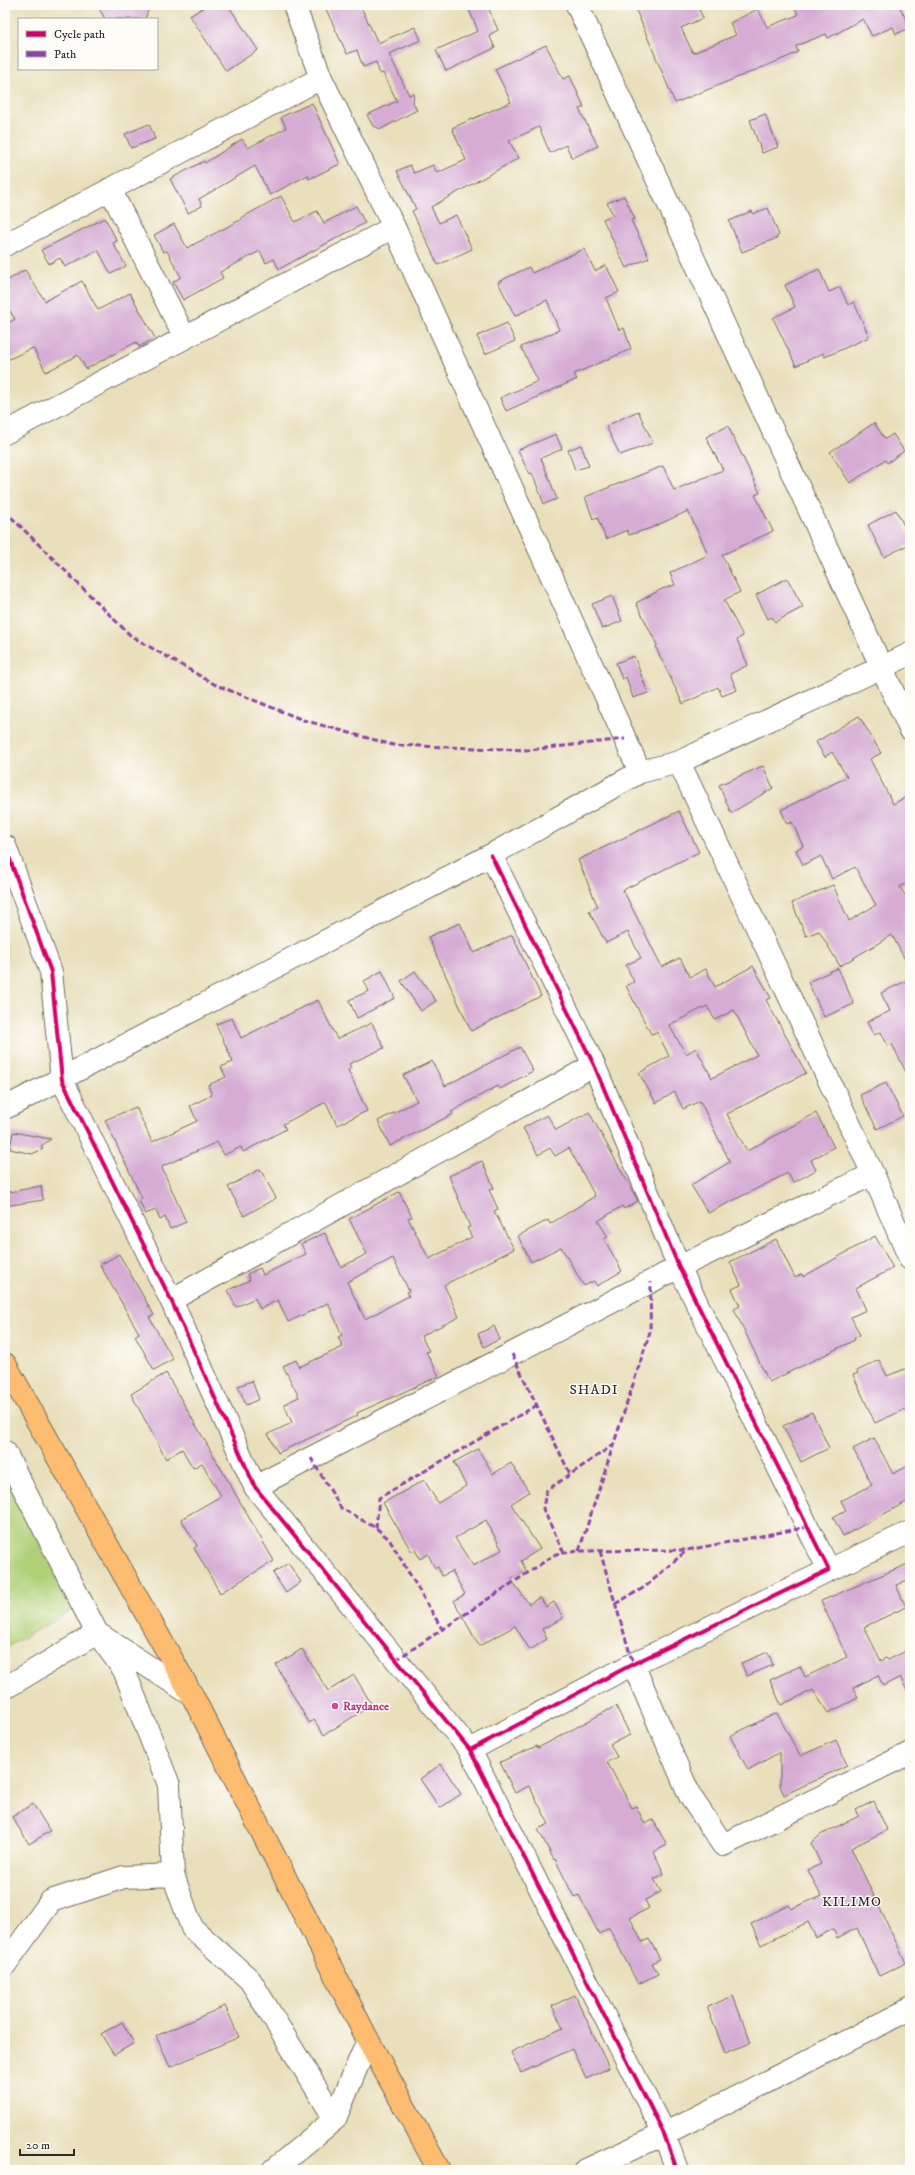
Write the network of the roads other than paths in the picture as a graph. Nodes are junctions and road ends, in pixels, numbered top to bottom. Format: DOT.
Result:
graph roads {
  1 [pos="294,5"];
  2 [pos="578,5"];
  3 [pos="321,78"];
  4 [pos="110,189"];
  5 [pos="394,228"];
  6 [pos="5,245"];
  7 [pos="185,338"];
  8 [pos="5,433"];
  9 [pos="910,654"];
  10 [pos="881,666"];
  11 [pos="910,729"];
  12 [pos="679,762"];
  13 [pos="640,772"];
  14 [pos="5,846"];
  15 [pos="491,855"];
  16 [pos="594,1065"];
  17 [pos="62,1080"];
  18 [pos="5,1108"];
  19 [pos="873,1174"];
  20 [pos="905,1233"];
  21 [pos="910,1259"];
  22 [pos="679,1267"];
  23 [pos="172,1300"];
  24 [pos="5,1364"];
  25 [pos="5,1452"];
  26 [pos="255,1487"];
  27 [pos="910,1532"];
  28 [pos="829,1570"];
  29 [pos="97,1633"];
  30 [pos="633,1664"];
  31 [pos="5,1688"];
  32 [pos="192,1695"];
  33 [pos="470,1750"];
  34 [pos="910,1753"];
  35 [pos="173,1875"];
  36 [pos="5,1965"];
  37 [pos="910,2009"];
  38 [pos="368,2040"];
  39 [pos="335,2119"];
  40 [pos="664,2134"];
  41 [pos="273,2170"];
  42 [pos="439,2170"];
  43 [pos="586,2170"];
  44 [pos="677,2170"];
  1 -- 3 [label="street"];
  2 -- 10 [label="street"];
  3 -- 4 [label="street"];
  3 -- 5 [label="street"];
  4 -- 6 [label="street"];
  4 -- 7 [label="street"];
  5 -- 7 [label="street"];
  5 -- 13 [label="street"];
  7 -- 8 [label="street"];
  9 -- 10 [label="street"];
  10 -- 11 [label="street"];
  10 -- 12 [label="street"];
  12 -- 13 [label="street"];
  12 -- 19 [label="street"];
  13 -- 15 [label="street"];
  14 -- 17 [label="street"];
  15 -- 16 [label="street"];
  15 -- 17 [label="street"];
  16 -- 22 [label="street"];
  16 -- 23 [label="street"];
  17 -- 18 [label="street"];
  17 -- 23 [label="street"];
  19 -- 20 [label="street"];
  19 -- 22 [label="street"];
  20 -- 21 [label="street"];
  22 -- 26 [label="street"];
  22 -- 28 [label="street"];
  23 -- 26 [label="street"];
  24 -- 32 [label="highway"];
  25 -- 29 [label="street"];
  26 -- 33 [label="street"];
  27 -- 28 [label="street"];
  28 -- 30 [label="street"];
  29 -- 31 [label="street"];
  29 -- 32 [label="street"];
  29 -- 35 [label="street"];
  30 -- 33 [label="street"];
  30 -- 34 [label="street"];
  32 -- 38 [label="highway"];
  33 -- 40 [label="street"];
  35 -- 36 [label="street"];
  35 -- 39 [label="street"];
  37 -- 40 [label="street"];
  38 -- 39 [label="street"];
  38 -- 42 [label="highway"];
  39 -- 41 [label="street"];
  40 -- 43 [label="street"];
  40 -- 44 [label="street"];
}
